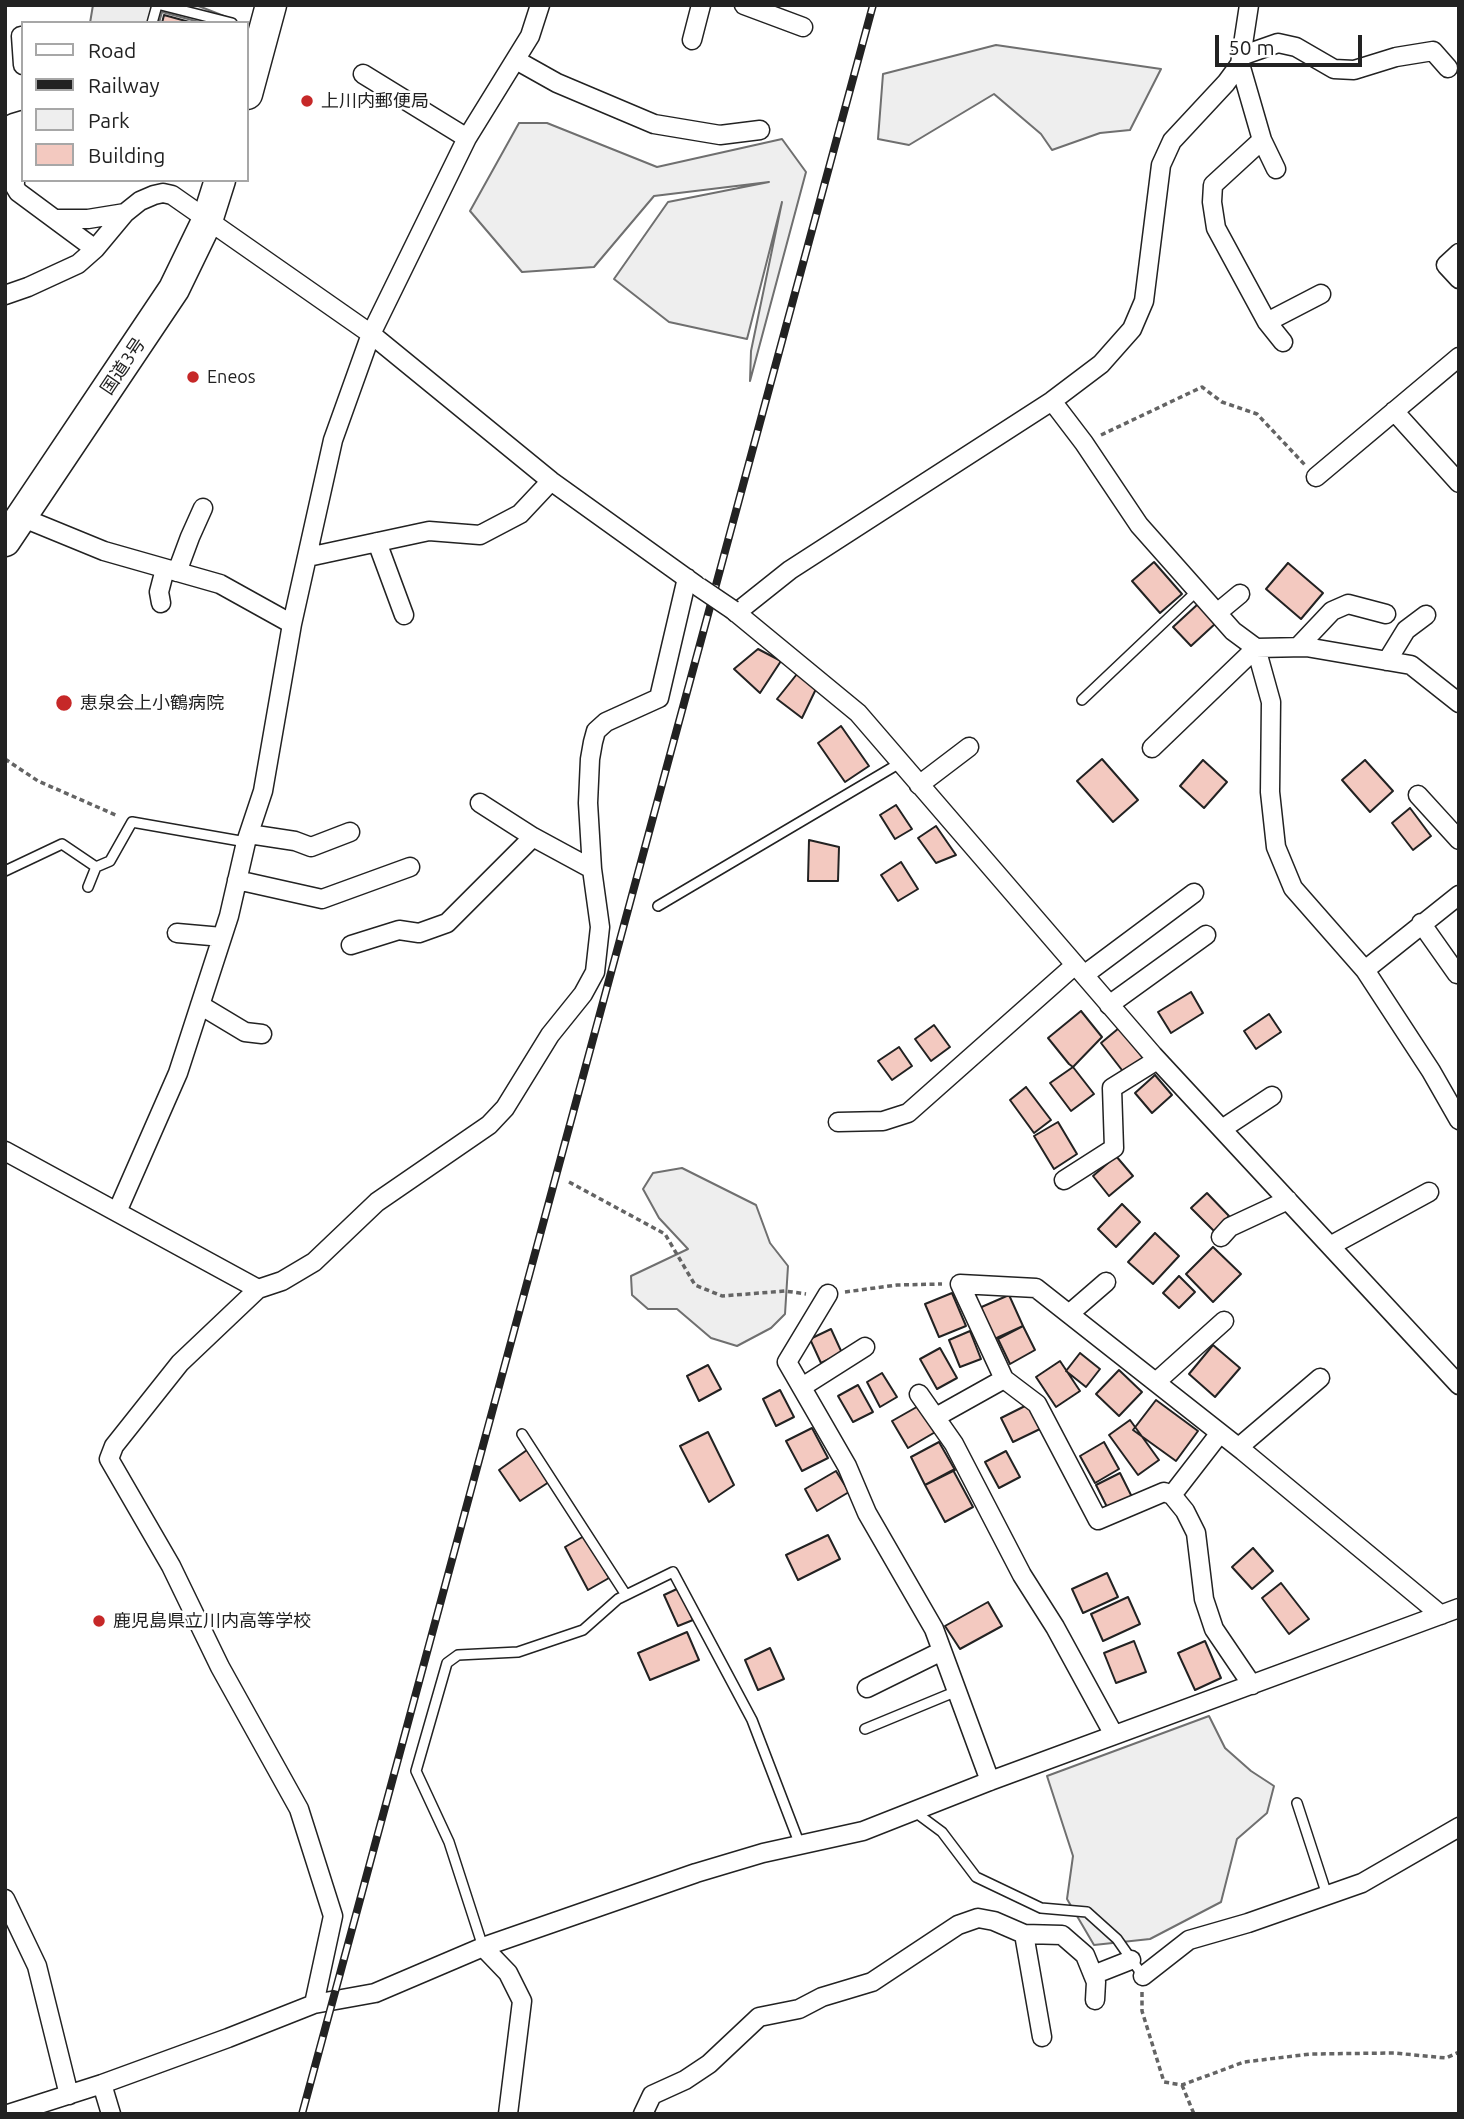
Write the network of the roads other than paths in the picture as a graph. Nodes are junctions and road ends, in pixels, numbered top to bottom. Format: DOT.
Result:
graph roads {
  1 [pos="159,5"];
  2 [pos="540,5"];
  3 [pos="701,5"];
  4 [pos="744,5"];
  5 [pos="1249,5"];
  6 [pos="224,21"];
  7 [pos="263,21"];
  8 [pos="803,27"];
  9 [pos="692,40"];
  10 [pos="516,60"];
  11 [pos="1240,60"];
  12 [pos="1448,68"];
  13 [pos="363,74"];
  14 [pos="248,89"];
  15 [pos="21,121"];
  16 [pos="760,130"];
  17 [pos="467,138"];
  18 [pos="1262,140"];
  19 [pos="1276,169"];
  20 [pos="5,170"];
  21 [pos="219,182"];
  22 [pos="15,187"];
  23 [pos="125,213"];
  24 [pos="56,219"];
  25 [pos="207,221"];
  26 [pos="95,249"];
  27 [pos="1459,253"];
  28 [pos="1459,279"];
  29 [pos="1321,294"];
  30 [pos="5,295"];
  31 [pos="1267,321"];
  32 [pos="371,334"];
  33 [pos="1283,342"];
  34 [pos="1459,357"];
  35 [pos="1052,401"];
  36 [pos="1394,411"];
  37 [pos="1316,477"];
  38 [pos="551,481"];
  39 [pos="1459,483"];
  40 [pos="203,508"];
  41 [pos="13,529"];
  42 [pos="377,542"];
  43 [pos="308,557"];
  44 [pos="171,570"];
  45 [pos="693,583"];
  46 [pos="1197,591"];
  47 [pos="1240,594"];
  48 [pos="162,603"];
  49 [pos="734,611"];
  50 [pos="1217,613"];
  51 [pos="1386,614"];
  52 [pos="404,615"];
  53 [pos="1426,615"];
  54 [pos="292,624"];
  55 [pos="1298,647"];
  56 [pos="1256,648"];
  57 [pos="1387,661"];
  58 [pos="1082,700"];
  59 [pos="1459,703"];
  60 [pos="969,747"];
  61 [pos="1152,748"];
  62 [pos="900,762"];
  63 [pos="919,785"];
  64 [pos="1418,795"];
  65 [pos="480,803"];
  66 [pos="350,832"];
  67 [pos="533,837"];
  68 [pos="248,838"];
  69 [pos="1459,840"];
  70 [pos="96,867"];
  71 [pos="410,867"];
  72 [pos="592,869"];
  73 [pos="5,871"];
  74 [pos="237,880"];
  75 [pos="88,887"];
  76 [pos="1195,893"];
  77 [pos="1459,895"];
  78 [pos="658,906"];
  79 [pos="1421,923"];
  80 [pos="177,933"];
  81 [pos="1206,935"];
  82 [pos="222,937"];
  83 [pos="351,945"];
  84 [pos="1080,970"];
  85 [pos="1365,970"];
  86 [pos="1457,974"];
  87 [pos="200,1005"];
  88 [pos="1109,1005"];
  89 [pos="262,1034"];
  90 [pos="1157,1060"];
  91 [pos="1272,1096"];
  92 [pos="1459,1120"];
  93 [pos="838,1122"];
  94 [pos="1222,1129"];
  95 [pos="1114,1138"];
  96 [pos="5,1151"];
  97 [pos="1128,1157"];
  98 [pos="1064,1180"];
  99 [pos="1429,1192"];
  100 [pos="1288,1200"];
  101 [pos="117,1212"];
  102 [pos="1221,1237"];
  103 [pos="1330,1245"];
  104 [pos="1106,1282"];
  105 [pos="258,1289"];
  106 [pos="828,1294"];
  107 [pos="1069,1314"];
  108 [pos="1224,1321"];
  109 [pos="865,1347"];
  110 [pos="1320,1378"];
  111 [pos="1004,1380"];
  112 [pos="1156,1382"];
  113 [pos="1459,1385"];
  114 [pos="803,1387"];
  115 [pos="919,1394"];
  116 [pos="936,1418"];
  117 [pos="1220,1433"];
  118 [pos="523,1434"];
  119 [pos="1239,1447"];
  120 [pos="1172,1495"];
  121 [pos="626,1595"];
  122 [pos="1459,1608"];
  123 [pos="1441,1615"];
  124 [pos="942,1651"];
  125 [pos="1252,1685"];
  126 [pos="867,1688"];
  127 [pos="957,1691"];
  128 [pos="865,1730"];
  129 [pos="1114,1735"];
  130 [pos="989,1781"];
  131 [pos="1297,1803"];
  132 [pos="914,1811"];
  133 [pos="1459,1828"];
  134 [pos="800,1845"];
  135 [pos="1327,1895"];
  136 [pos="5,1899"];
  137 [pos="1024,1934"];
  138 [pos="483,1947"];
  139 [pos="1131,1960"];
  140 [pos="1093,1975"];
  141 [pos="1143,1976"];
  142 [pos="1096,2000"];
  143 [pos="314,2004"];
  144 [pos="1042,2038"];
  145 [pos="102,2084"];
  146 [pos="69,2095"];
  147 [pos="8,2114"];
  148 [pos="111,2114"];
  149 [pos="508,2114"];
  150 [pos="643,2114"];
  1 -- 6 [label="lane"];
  2 -- 10 [label="street"];
  3 -- 9 [label="street"];
  4 -- 8 [label="street"];
  5 -- 11 [label="street"];
  7 -- 14 [label="highway"];
  10 -- 16 [label="street"];
  10 -- 17 [label="street"];
  11 -- 12 [label="street"];
  11 -- 18 [label="street"];
  11 -- 35 [label="street"];
  13 -- 17 [label="street"];
  15 -- 22 [label="street"];
  17 -- 32 [label="street"];
  18 -- 19 [label="street"];
  18 -- 31 [label="street"];
  20 -- 22 [label="street"];
  21 -- 25 [label="highway, 国道3号"];
  22 -- 24 [label="street"];
  23 -- 24 [label="street"];
  23 -- 25 [label="street"];
  23 -- 26 [label="street"];
  24 -- 26 [label="street"];
  25 -- 32 [label="street"];
  25 -- 41 [label="highway, 国道3号"];
  26 -- 30 [label="street"];
  27 -- 28 [label="street"];
  29 -- 31 [label="street"];
  31 -- 33 [label="street"];
  32 -- 38 [label="street"];
  32 -- 43 [label="street"];
  34 -- 36 [label="street"];
  35 -- 46 [label="street"];
  35 -- 49 [label="street"];
  36 -- 37 [label="street"];
  36 -- 39 [label="street"];
  38 -- 42 [label="street"];
  38 -- 45 [label="street"];
  40 -- 44 [label="street"];
  41 -- 44 [label="street"];
  42 -- 43 [label="street"];
  42 -- 52 [label="street"];
  43 -- 54 [label="street"];
  44 -- 48 [label="street"];
  44 -- 54 [label="street"];
  45 -- 49 [label="street, bridge"];
  45 -- 72 [label="street"];
  46 -- 50 [label="street"];
  46 -- 58 [label="lane"];
  47 -- 50 [label="street"];
  49 -- 62 [label="street"];
  50 -- 56 [label="street"];
  51 -- 55 [label="street"];
  53 -- 57 [label="street"];
  54 -- 68 [label="street"];
  55 -- 56 [label="street"];
  55 -- 57 [label="street"];
  56 -- 61 [label="street"];
  56 -- 85 [label="street"];
  57 -- 59 [label="street"];
  60 -- 63 [label="street"];
  62 -- 63 [label="street"];
  62 -- 78 [label="lane"];
  63 -- 84 [label="street"];
  64 -- 69 [label="street"];
  65 -- 67 [label="street"];
  66 -- 68 [label="street"];
  67 -- 72 [label="street"];
  67 -- 83 [label="street"];
  68 -- 70 [label="lane"];
  68 -- 74 [label="street"];
  70 -- 73 [label="lane"];
  70 -- 75 [label="lane"];
  71 -- 74 [label="street"];
  72 -- 105 [label="street"];
  74 -- 82 [label="street"];
  76 -- 84 [label="street"];
  77 -- 79 [label="street"];
  79 -- 85 [label="street"];
  79 -- 86 [label="street"];
  80 -- 82 [label="street"];
  81 -- 88 [label="street"];
  82 -- 87 [label="street"];
  84 -- 88 [label="street"];
  84 -- 93 [label="street"];
  85 -- 92 [label="street"];
  87 -- 89 [label="street"];
  87 -- 101 [label="street"];
  88 -- 90 [label="street"];
  90 -- 94 [label="street"];
  90 -- 95 [label="street"];
  91 -- 94 [label="street"];
  94 -- 100 [label="street"];
  95 -- 97 [label="street"];
  95 -- 98 [label="street"];
  96 -- 101 [label="street"];
  99 -- 103 [label="street"];
  100 -- 102 [label="street"];
  100 -- 103 [label="street"];
  101 -- 105 [label="street"];
  103 -- 113 [label="street"];
  104 -- 107 [label="street"];
  105 -- 143 [label="street"];
  106 -- 114 [label="street"];
  107 -- 111 [label="street"];
  107 -- 112 [label="street"];
  108 -- 112 [label="street"];
  109 -- 114 [label="street"];
  110 -- 119 [label="street"];
  111 -- 116 [label="street"];
  111 -- 120 [label="street"];
  112 -- 117 [label="street"];
  114 -- 124 [label="street"];
  115 -- 116 [label="street"];
  116 -- 129 [label="street"];
  117 -- 119 [label="street"];
  117 -- 120 [label="street"];
  118 -- 121 [label="lane"];
  119 -- 123 [label="street"];
  120 -- 125 [label="street"];
  121 -- 134 [label="lane"];
  121 -- 138 [label="lane"];
  122 -- 123 [label="street"];
  123 -- 125 [label="street"];
  124 -- 126 [label="street"];
  124 -- 127 [label="street"];
  125 -- 129 [label="street"];
  127 -- 128 [label="lane"];
  127 -- 130 [label="street"];
  129 -- 130 [label="street"];
  130 -- 132 [label="street"];
  131 -- 135 [label="lane"];
  132 -- 134 [label="street"];
  132 -- 139 [label="lane"];
  133 -- 135 [label="street"];
  134 -- 138 [label="street"];
  135 -- 141 [label="street"];
  136 -- 146 [label="street"];
  137 -- 140 [label="street"];
  137 -- 144 [label="street"];
  137 -- 150 [label="street"];
  138 -- 143 [label="street"];
  138 -- 149 [label="street"];
  139 -- 140 [label="street"];
  139 -- 141 [label="lane"];
  140 -- 142 [label="street"];
  143 -- 145 [label="street"];
  145 -- 146 [label="street"];
  145 -- 148 [label="street"];
  146 -- 147 [label="street"];
}
